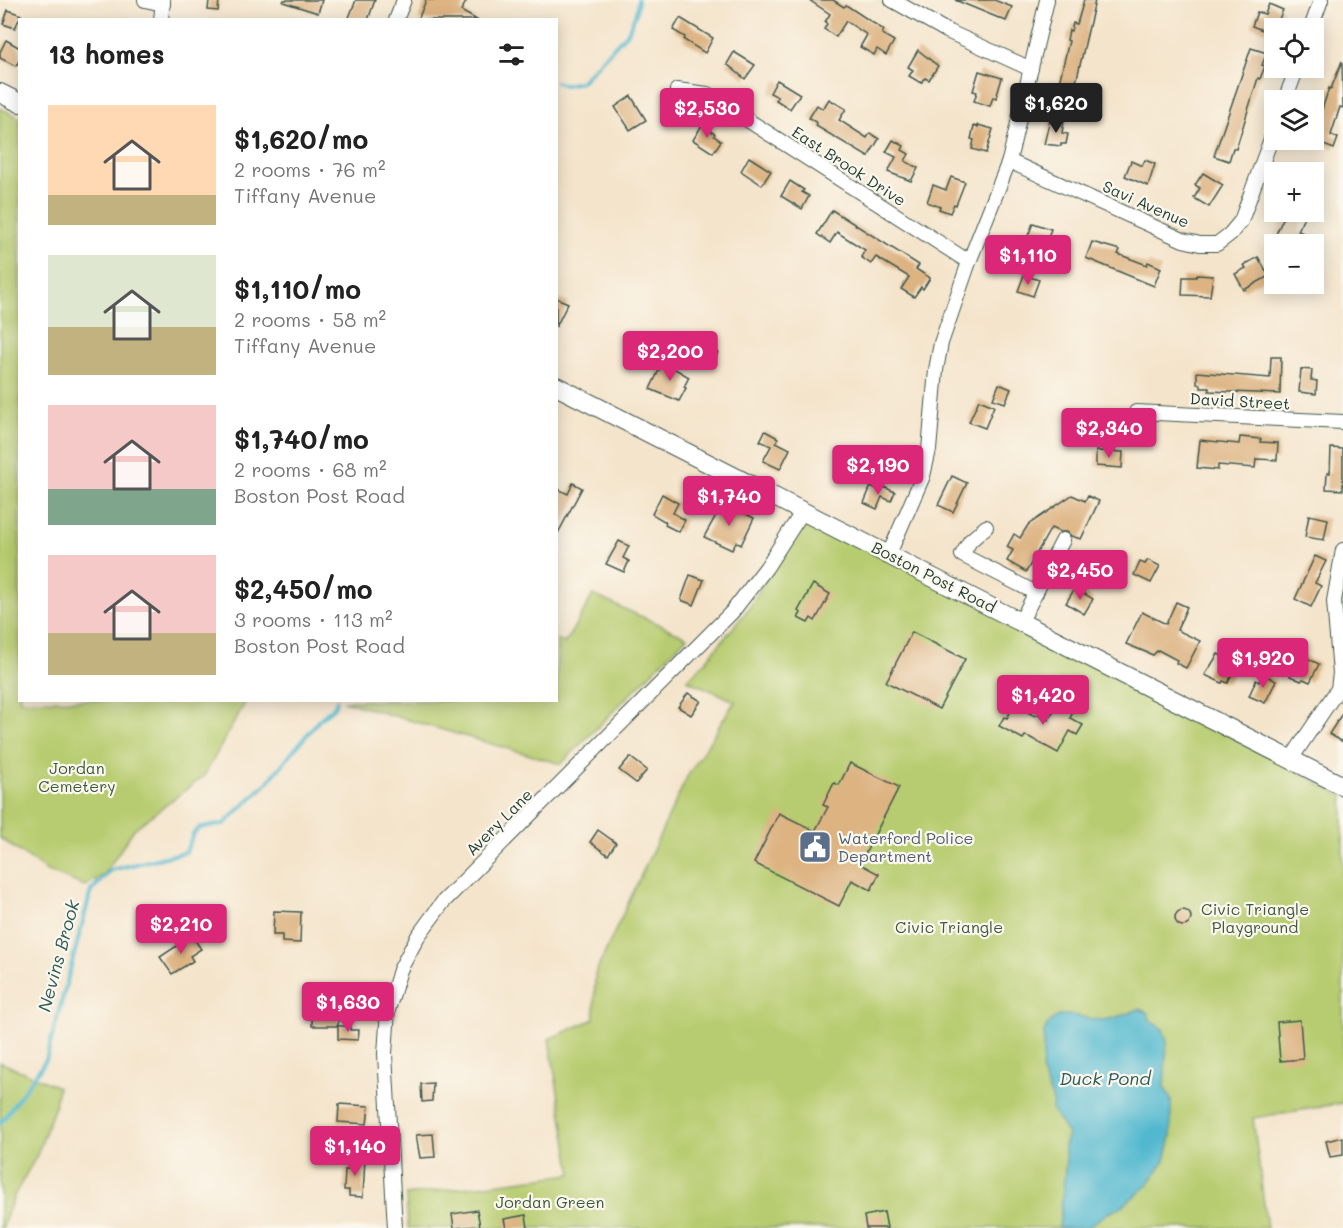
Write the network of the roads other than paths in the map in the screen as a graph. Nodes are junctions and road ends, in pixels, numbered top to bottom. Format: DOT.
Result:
graph roads {
  1 [pos="145,0"];
  2 [pos="404,0"];
  3 [pos="892,0"];
  4 [pos="1047,0"];
  5 [pos="1321,0"];
  6 [pos="163,2"];
  7 [pos="162,18"];
  8 [pos="397,18"];
  9 [pos="1315,18"];
  10 [pos="1031,69"];
  11 [pos="677,90"];
  12 [pos="0,93"];
  13 [pos="18,102"];
  14 [pos="1267,150"];
  15 [pos="1009,161"];
  16 [pos="969,262"];
  17 [pos="558,387"];
  18 [pos="1136,412"];
  19 [pos="1343,422"];
  20 [pos="803,511"];
  21 [pos="986,527"];
  22 [pos="1063,540"];
  23 [pos="1343,550"];
  24 [pos="889,554"];
  25 [pos="1036,592"];
  26 [pos="1021,621"];
  27 [pos="1341,690"];
  28 [pos="1291,759"];
  29 [pos="1343,786"];
  30 [pos="395,1228"];
  1 -- 6 [label="street"];
  2 -- 8 [label="street"];
  3 -- 10 [label="street"];
  4 -- 10 [label="street"];
  5 -- 9 [label="street"];
  6 -- 7 [label="street"];
  10 -- 15 [label="street"];
  11 -- 16 [label="street, East Brook Drive"];
  12 -- 13 [label="main road"];
  14 -- 15 [label="street, Savi Avenue"];
  15 -- 16 [label="street"];
  16 -- 24 [label="street"];
  17 -- 20 [label="main road, Boston Post Road"];
  18 -- 19 [label="street, David Street"];
  20 -- 24 [label="main road, Boston Post Road"];
  20 -- 30 [label="street, Avery Lane"];
  21 -- 25 [label="street"];
  22 -- 25 [label="street"];
  23 -- 27 [label="street"];
  24 -- 26 [label="main road, Boston Post Road"];
  25 -- 26 [label="street"];
  26 -- 28 [label="main road, Boston Post Road"];
  27 -- 28 [label="street"];
  28 -- 29 [label="main road, Boston Post Road"];
}
